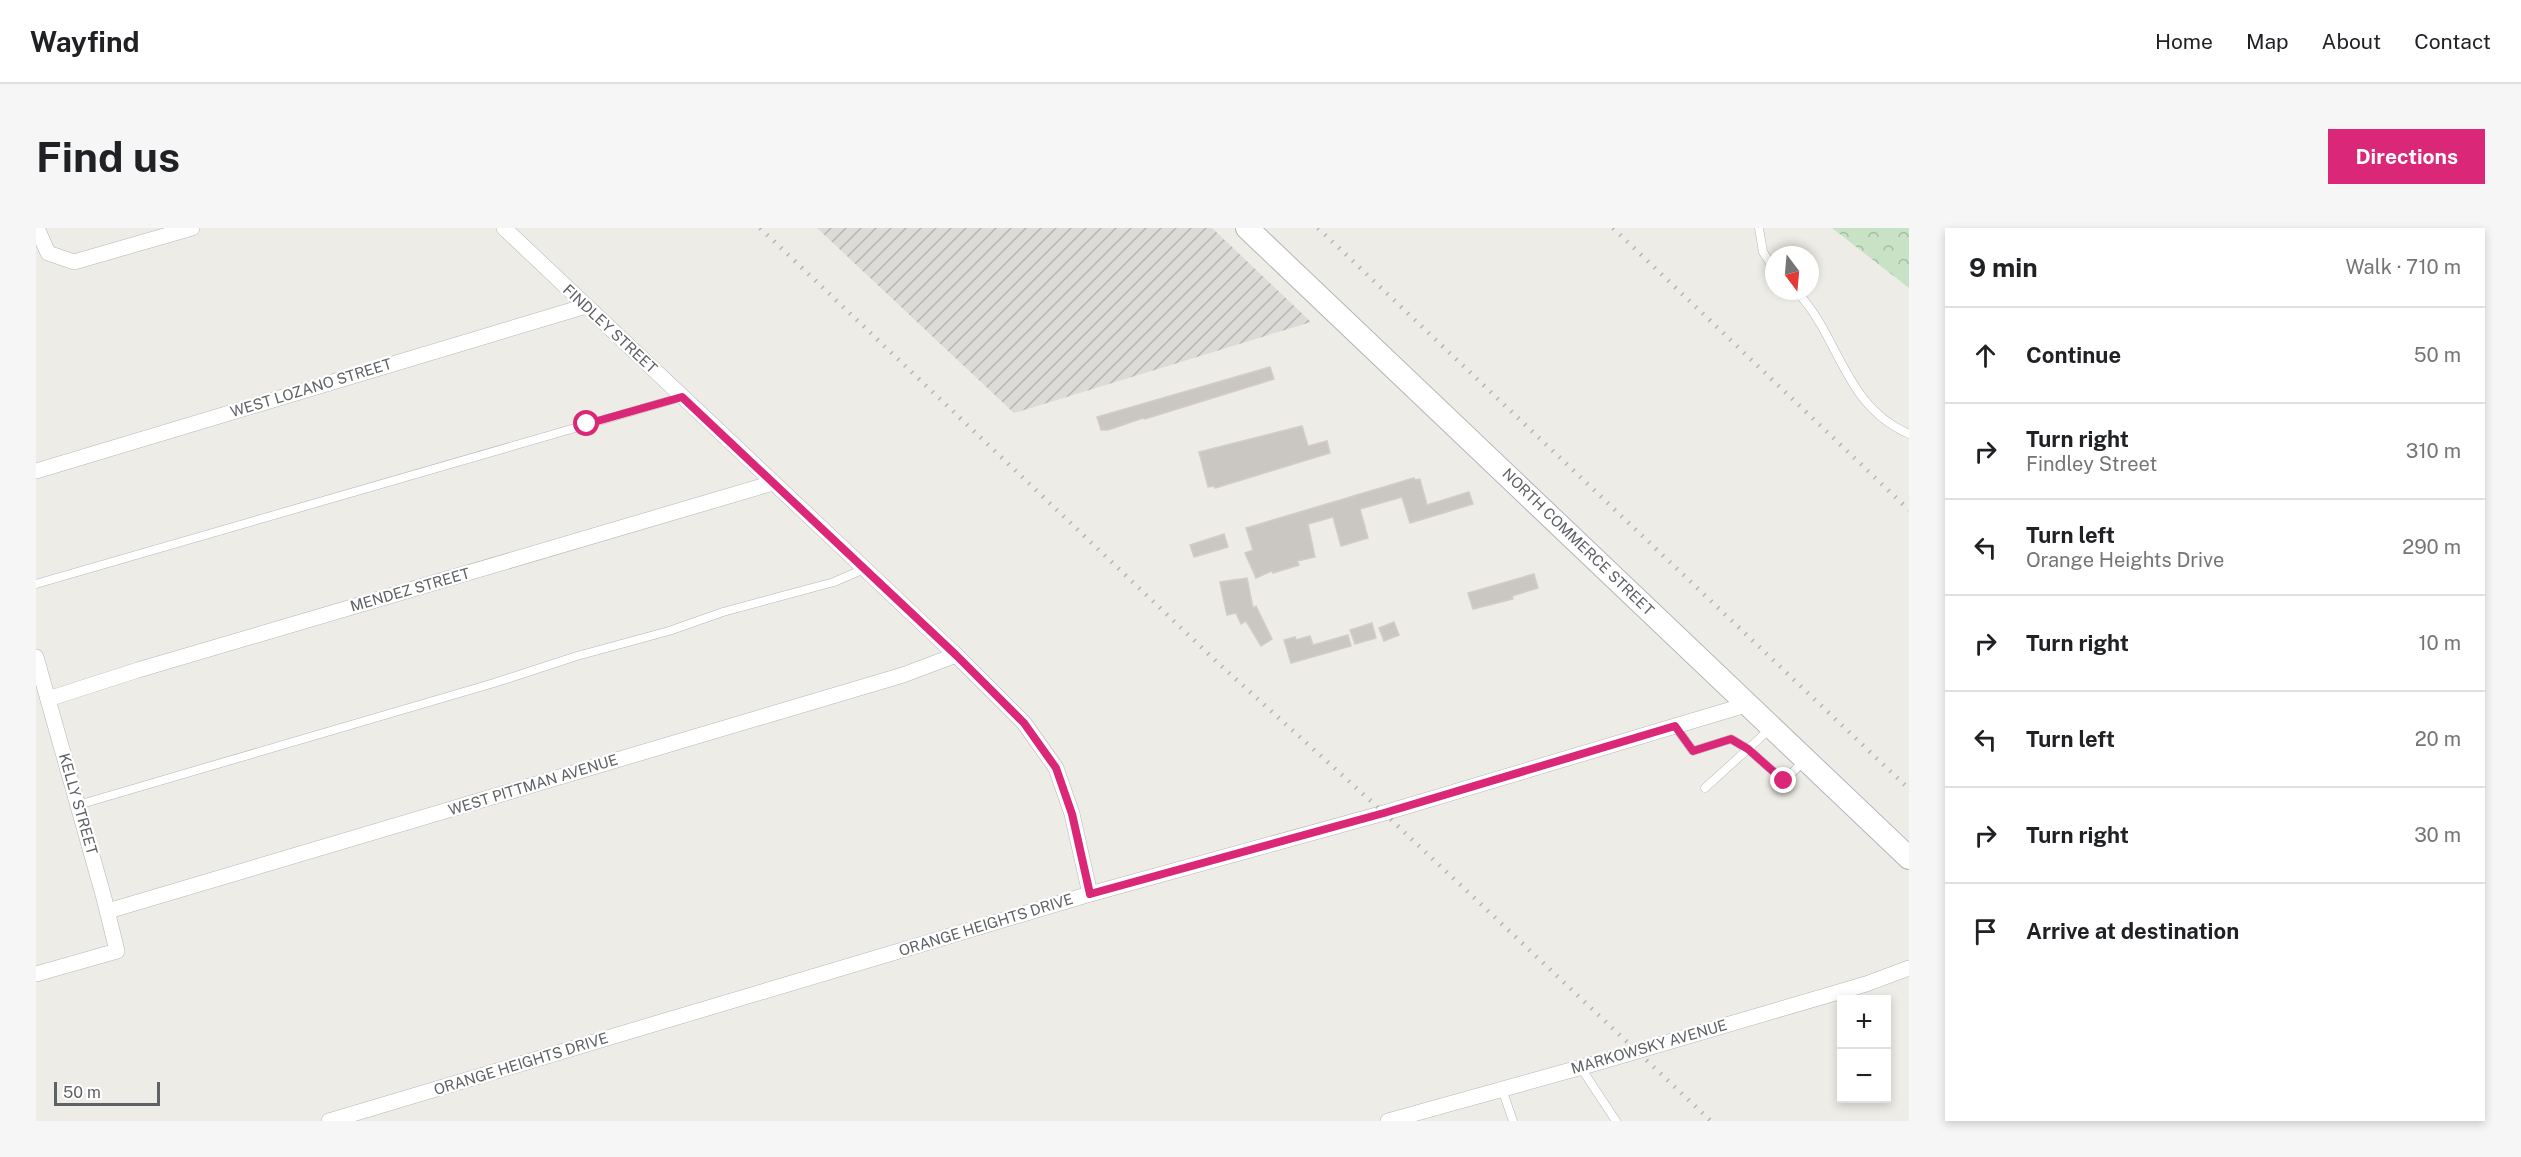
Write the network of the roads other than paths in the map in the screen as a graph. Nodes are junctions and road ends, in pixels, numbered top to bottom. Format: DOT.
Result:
graph roads {
  1 [pos="37,228"];
  2 [pos="192,228"];
  3 [pos="504,228"];
  4 [pos="1247,228"];
  5 [pos="1759,228"];
  6 [pos="1765,255"];
  7 [pos="1802,300"];
  8 [pos="586,306"];
  9 [pos="682,397"];
  10 [pos="1909,434"];
  11 [pos="36,471"];
  12 [pos="773,483"];
  13 [pos="864,568"];
  14 [pos="36,584"];
  15 [pos="956,655"];
  16 [pos="36,657"];
  17 [pos="48,699"];
  18 [pos="1749,704"];
  19 [pos="1675,726"];
  20 [pos="1772,727"];
  21 [pos="1748,749"];
  22 [pos="1806,759"];
  23 [pos="1706,788"];
  24 [pos="78,805"];
  25 [pos="1909,858"];
  26 [pos="1090,894"];
  27 [pos="108,910"];
  28 [pos="1909,968"];
  29 [pos="36,974"];
  30 [pos="1581,1068"];
  31 [pos="1503,1089"];
  32 [pos="329,1121"];
  33 [pos="1388,1121"];
  34 [pos="1513,1121"];
  35 [pos="1616,1121"];
  1 -- 2 [label="street"];
  3 -- 8 [label="street, FINDLEY STREET"];
  4 -- 18 [label="main road, NORTH COMMERCE STREET"];
  5 -- 6 [label="lane"];
  7 -- 10 [label="lane"];
  8 -- 9 [label="street, FINDLEY STREET"];
  8 -- 11 [label="street, WEST LOZANO STREET"];
  9 -- 12 [label="street, FINDLEY STREET"];
  9 -- 14 [label="lane"];
  12 -- 13 [label="street, FINDLEY STREET"];
  12 -- 17 [label="street, MENDEZ STREET"];
  13 -- 15 [label="street, FINDLEY STREET"];
  13 -- 24 [label="lane"];
  15 -- 26 [label="street, FINDLEY STREET"];
  15 -- 27 [label="street, WEST PITTMAN AVENUE"];
  16 -- 17 [label="street, KELLY STREET"];
  17 -- 24 [label="street, KELLY STREET"];
  18 -- 19 [label="street, ORANGE HEIGHTS DRIVE"];
  18 -- 20 [label="main road, NORTH COMMERCE STREET"];
  19 -- 21 [label="lane"];
  19 -- 26 [label="street, ORANGE HEIGHTS DRIVE"];
  20 -- 21 [label="lane"];
  20 -- 22 [label="main road, NORTH COMMERCE STREET"];
  21 -- 22 [label="lane"];
  21 -- 23 [label="lane"];
  22 -- 25 [label="main road, NORTH COMMERCE STREET"];
  24 -- 27 [label="street, KELLY STREET"];
  26 -- 32 [label="street, ORANGE HEIGHTS DRIVE"];
  27 -- 29 [label="street, KELLY STREET"];
  28 -- 30 [label="street, MARKOWSKY AVENUE"];
  30 -- 31 [label="street, MARKOWSKY AVENUE"];
  30 -- 35 [label="lane"];
  31 -- 33 [label="street, MARKOWSKY AVENUE"];
  31 -- 34 [label="lane"];
}
